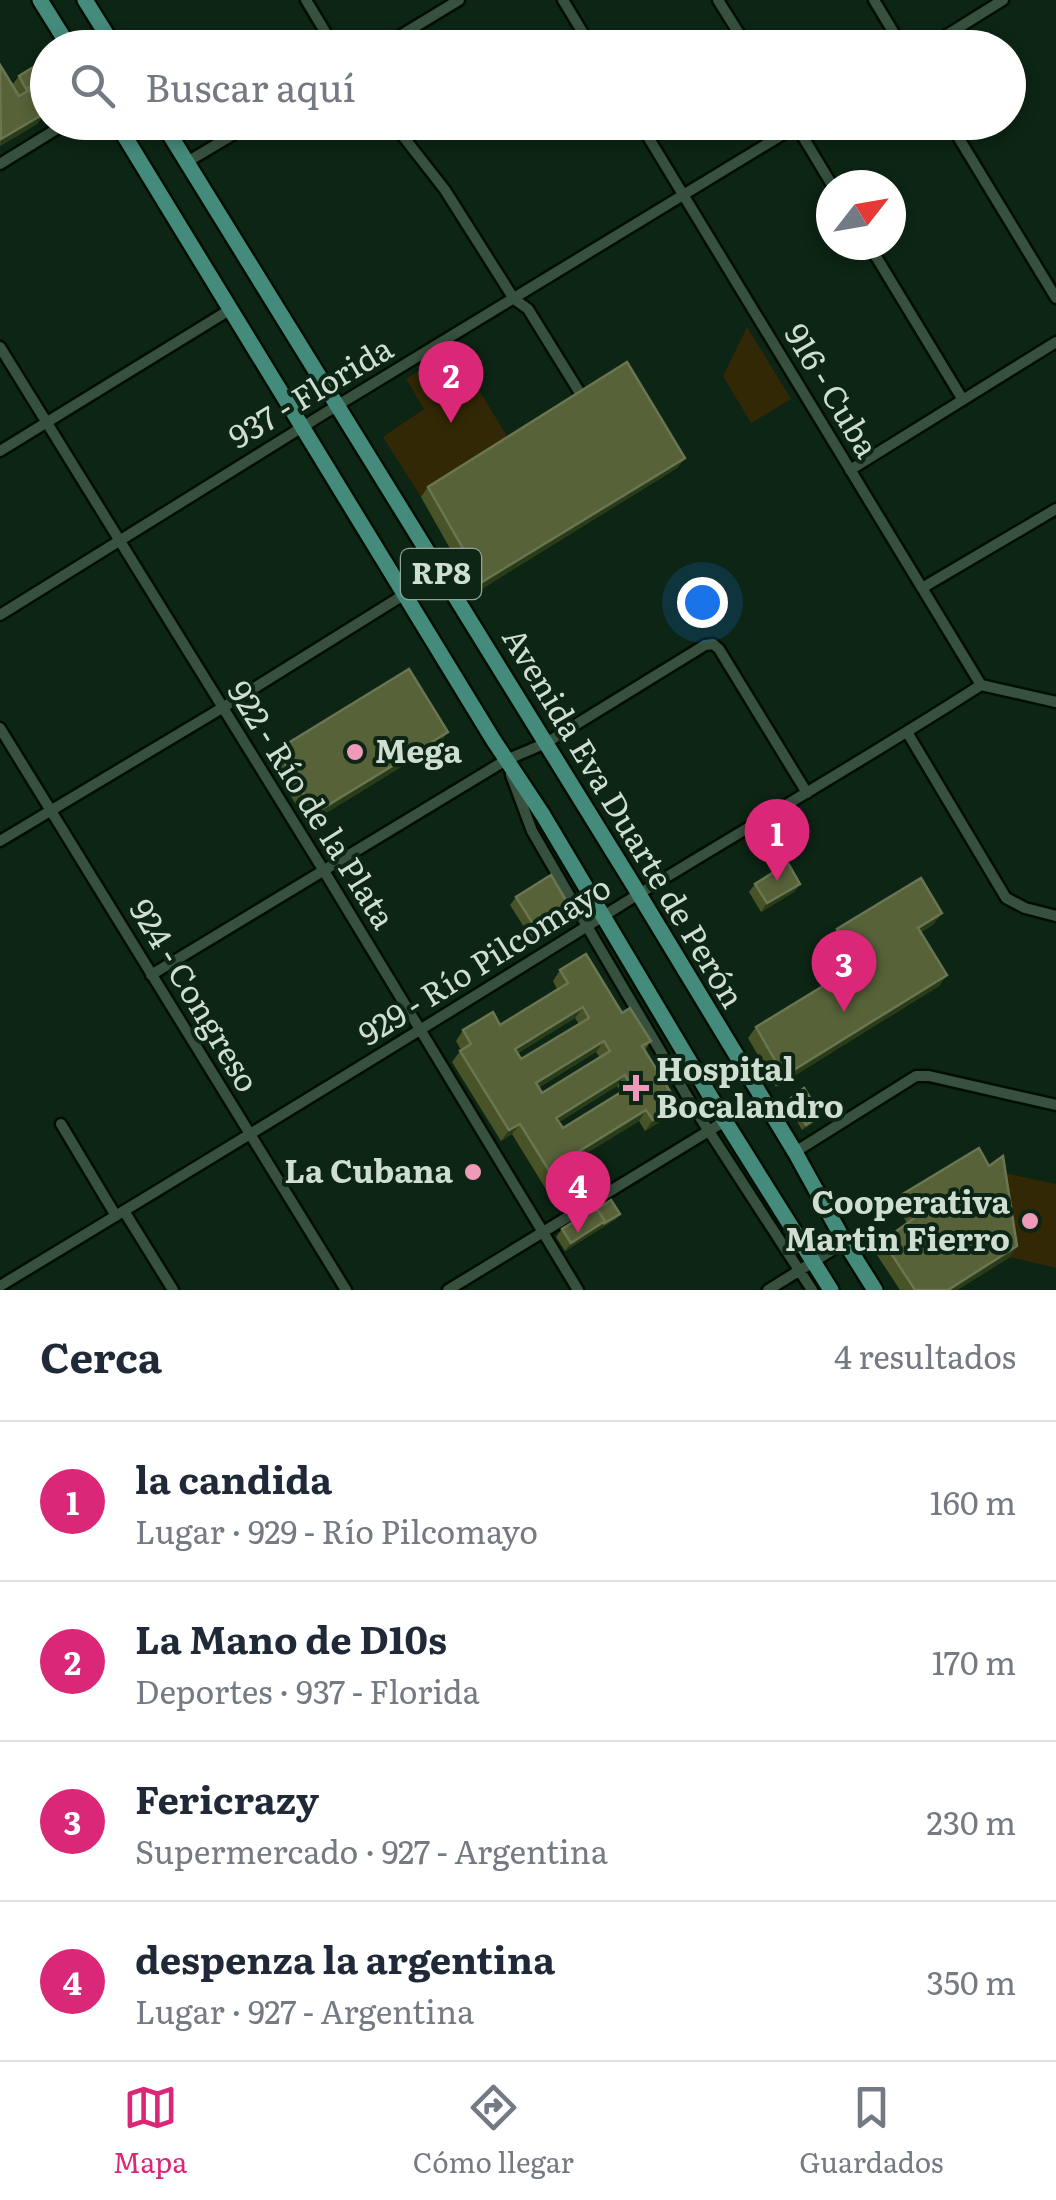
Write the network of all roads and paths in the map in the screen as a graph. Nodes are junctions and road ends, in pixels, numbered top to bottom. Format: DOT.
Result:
graph roads {
  1 [pos="40,0"];
  2 [pos="85,0"];
  3 [pos="306,0"];
  4 [pos="458,0"];
  5 [pos="563,0"];
  6 [pos="718,0"];
  7 [pos="874,0"];
  8 [pos="1003,0"];
  9 [pos="59,30"];
  10 [pos="104,30"];
  11 [pos="324,30"];
  12 [pos="409,30"];
  13 [pos="581,30"];
  14 [pos="737,30"];
  15 [pos="892,30"];
  16 [pos="955,30"];
  17 [pos="39,140"];
  18 [pos="127,140"];
  19 [pos="173,140"];
  20 [pos="224,140"];
  21 [pos="406,140"];
  22 [pos="650,140"];
  23 [pos="772,140"];
  24 [pos="807,140"];
  25 [pos="960,140"];
  26 [pos="187,162"];
  27 [pos="0,164"];
  28 [pos="824,170"];
  29 [pos="684,195"];
  30 [pos="878,260"];
  31 [pos="1056,298"];
  32 [pos="514,299"];
  33 [pos="231,309"];
  34 [pos="1056,342"];
  35 [pos="0,347"];
  36 [pos="580,393"];
  37 [pos="963,400"];
  38 [pos="337,406"];
  39 [pos="46,422"];
  40 [pos="304,427"];
  41 [pos="0,451"];
  42 [pos="850,470"];
  43 [pos="1056,509"];
  44 [pos="119,540"];
  45 [pos="922,588"];
  46 [pos="405,594"];
  47 [pos="0,614"];
  48 [pos="981,684"];
  49 [pos="1056,702"];
  50 [pos="222,708"];
  51 [pos="0,728"];
  52 [pos="907,732"];
  53 [pos="542,744"];
  54 [pos="506,760"];
  55 [pos="807,793"];
  56 [pos="50,810"];
  57 [pos="0,841"];
  58 [pos="324,871"];
  59 [pos="639,895"];
  60 [pos="604,916"];
  61 [pos="1056,916"];
  62 [pos="588,926"];
  63 [pos="151,975"];
  64 [pos="421,1031"];
  65 [pos="1056,1104"];
  66 [pos="725,1120"];
  67 [pos="61,1124"];
  68 [pos="708,1130"];
  69 [pos="249,1135"];
  70 [pos="795,1152"];
  71 [pos="120,1213"];
  72 [pos="542,1232"];
  73 [pos="843,1240"];
  74 [pos="806,1267"];
  75 [pos="0,1286"];
  76 [pos="172,1290"];
  77 [pos="346,1290"];
  78 [pos="448,1290"];
  79 [pos="578,1290"];
  80 [pos="768,1290"];
  81 [pos="812,1290"];
  82 [pos="830,1290"];
  83 [pos="875,1290"];
  1 -- 9 [label="main road"];
  2 -- 10 [label="main road"];
  3 -- 11 [label="street"];
  4 -- 12 [label="street"];
  5 -- 13 [label="street"];
  6 -- 14 [label="street"];
  7 -- 15 [label="street"];
  8 -- 16 [label="street"];
  17 -- 27 [label="street"];
  18 -- 33 [label="main road, Avenida Eva Duarte de Perón / RP8"];
  19 -- 26 [label="main road, Avenida Eva Duarte de Perón / RP8"];
  20 -- 26 [label="street"];
  21 -- 32 [label="street"];
  22 -- 29 [label="street, 916 - Cuba"];
  23 -- 29 [label="street, 937 - Florida"];
  24 -- 28 [label="street"];
  25 -- 31 [label="street"];
  26 -- 38 [label="main road, Avenida Eva Duarte de Perón / RP8"];
  29 -- 32 [label="street, 937 - Florida"];
  29 -- 42 [label="street, 916 - Cuba"];
  30 -- 37 [label="street"];
  32 -- 36 [label="street"];
  32 -- 38 [label="street, 937 - Florida"];
  33 -- 39 [label="street"];
  33 -- 40 [label="main road, Avenida Eva Duarte de Perón / RP8"];
  34 -- 37 [label="street"];
  35 -- 39 [label="street, 922 - Río de la Plata"];
  37 -- 42 [label="street"];
  38 -- 40 [label="street, 937 - Florida"];
  38 -- 53 [label="main road, Avenida Eva Duarte de Perón / RP8"];
  39 -- 41 [label="street"];
  39 -- 44 [label="street, 922 - Río de la Plata"];
  40 -- 44 [label="street, 937 - Florida"];
  40 -- 46 [label="main road, Avenida Eva Duarte de Perón / RP8"];
  42 -- 45 [label="street, 916 - Cuba"];
  43 -- 45 [label="street"];
  44 -- 47 [label="street, 937 - Florida"];
  44 -- 50 [label="street, 922 - Río de la Plata"];
  45 -- 48 [label="street, 916 - Cuba"];
  46 -- 50 [label="street"];
  46 -- 54 [label="main road, Avenida Eva Duarte de Perón / RP8"];
  48 -- 49 [label="street"];
  48 -- 52 [label="street, 929 - Río Pilcomayo"];
  50 -- 56 [label="street"];
  50 -- 58 [label="street, 922 - Río de la Plata"];
  51 -- 56 [label="street, 924 - Congreso"];
  52 -- 55 [label="street, 929 - Río Pilcomayo"];
  52 -- 61 [label="street"];
  53 -- 54 [label="street"];
  53 -- 55 [label="street"];
  53 -- 59 [label="main road, Avenida Eva Duarte de Perón"];
  54 -- 58 [label="street"];
  54 -- 60 [label="main road, Avenida Eva Duarte de Perón / RP8"];
  54 -- 62 [label="street, Avenida Eva Duarte de Perón"];
  55 -- 59 [label="street, 929 - Río Pilcomayo"];
  56 -- 57 [label="street"];
  56 -- 63 [label="street, 924 - Congreso"];
  58 -- 63 [label="street"];
  58 -- 64 [label="street, 922 - Río de la Plata"];
  59 -- 60 [label="street, 929 - Río Pilcomayo"];
  59 -- 70 [label="main road, Avenida Eva Duarte de Perón"];
  60 -- 62 [label="street, 929 - Río Pilcomayo"];
  60 -- 66 [label="main road, Avenida Eva Duarte de Perón / RP8"];
  62 -- 64 [label="street, 929 - Río Pilcomayo"];
  62 -- 68 [label="street, Avenida Eva Duarte de Perón"];
  63 -- 69 [label="street, 924 - Congreso"];
  64 -- 69 [label="street, 929 - Río Pilcomayo"];
  64 -- 72 [label="street, 922 - Río de la Plata"];
  65 -- 70 [label="street"];
  66 -- 68 [label="street"];
  66 -- 74 [label="main road, Avenida Eva Duarte de Perón / RP8"];
  67 -- 71 [label="street"];
  68 -- 72 [label="street"];
  68 -- 74 [label="street, Avenida Eva Duarte de Perón"];
  69 -- 71 [label="street, 929 - Río Pilcomayo"];
  69 -- 77 [label="street, 924 - Congreso"];
  70 -- 73 [label="main road, Avenida Eva Duarte de Perón"];
  71 -- 75 [label="street, 929 - Río Pilcomayo"];
  71 -- 76 [label="street"];
  72 -- 78 [label="street"];
  72 -- 79 [label="street, 922 - Río de la Plata"];
  73 -- 74 [label="street"];
  73 -- 83 [label="main road, Avenida Eva Duarte de Perón"];
  74 -- 80 [label="street"];
  74 -- 81 [label="street, Avenida Eva Duarte de Perón"];
  74 -- 82 [label="main road, Avenida Eva Duarte de Perón / RP8"];
}
